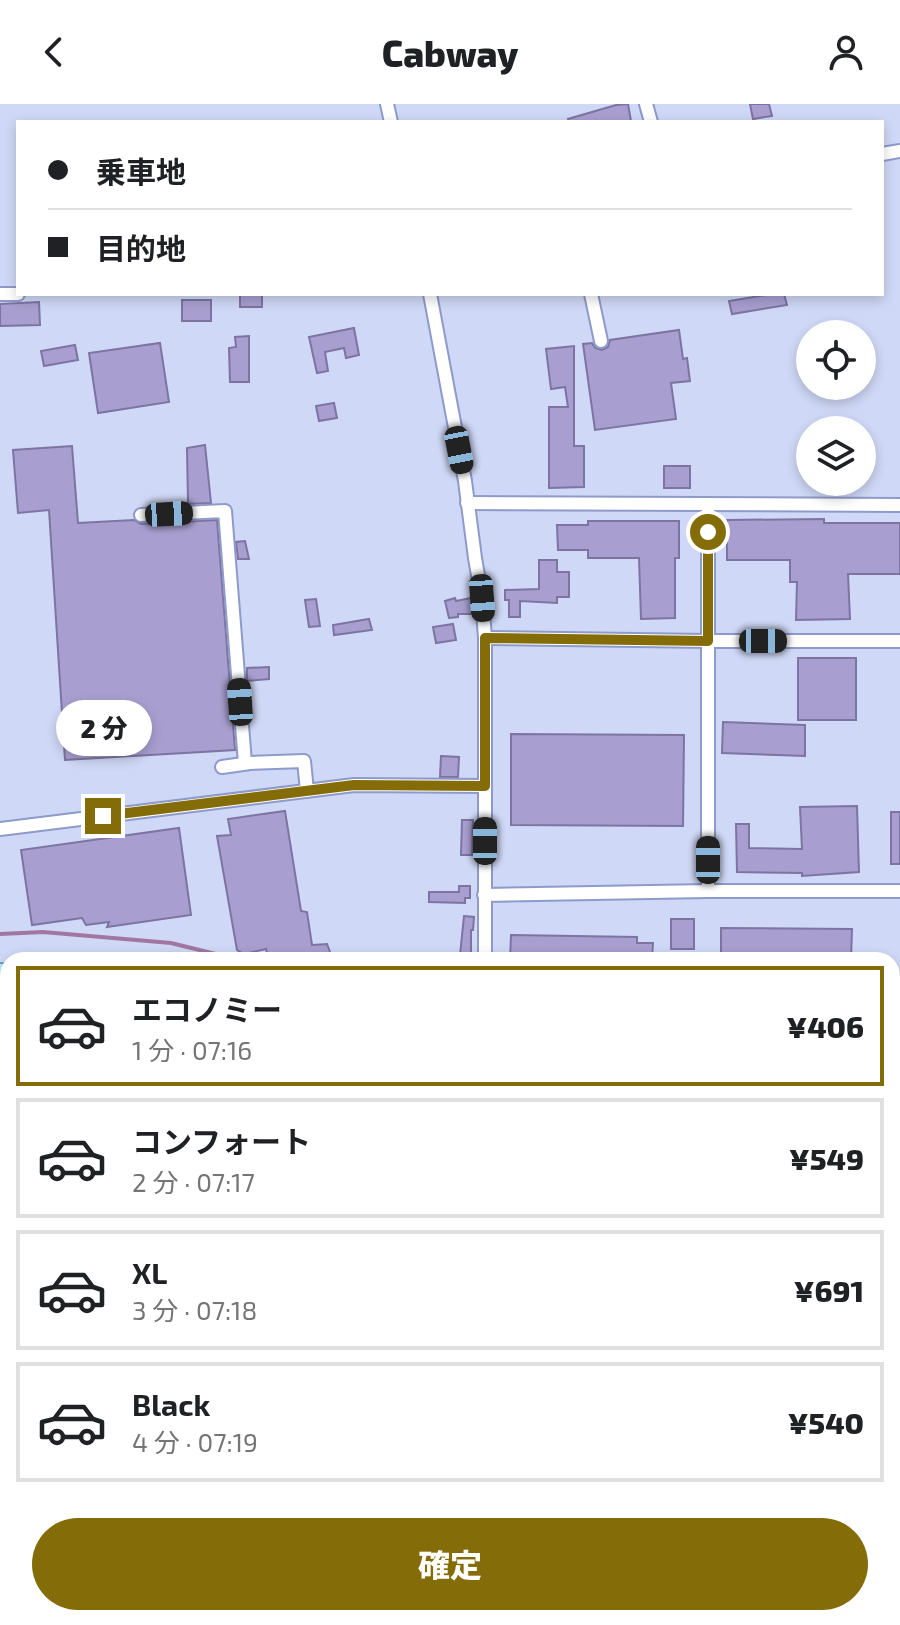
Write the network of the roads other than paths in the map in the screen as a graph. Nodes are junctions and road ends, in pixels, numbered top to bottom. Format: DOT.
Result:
graph roads {
  1 [pos="430,296"];
  2 [pos="591,296"];
  3 [pos="601,341"];
  4 [pos="467,503"];
  5 [pos="708,504"];
  6 [pos="900,505"];
  7 [pos="141,515"];
  8 [pos="485,638"];
  9 [pos="708,641"];
  10 [pos="900,641"];
  11 [pos="245,763"];
  12 [pos="222,767"];
  13 [pos="485,786"];
  14 [pos="307,791"];
  15 [pos="0,829"];
  16 [pos="708,891"];
  17 [pos="900,891"];
  18 [pos="484,895"];
  19 [pos="485,952"];
  1 -- 4 [label="street"];
  2 -- 3 [label="street"];
  4 -- 5 [label="street"];
  4 -- 8 [label="street"];
  5 -- 6 [label="street"];
  5 -- 9 [label="street"];
  7 -- 11 [label="street"];
  8 -- 9 [label="street"];
  8 -- 13 [label="street"];
  9 -- 10 [label="street"];
  9 -- 16 [label="street"];
  11 -- 12 [label="street"];
  11 -- 14 [label="street"];
  13 -- 14 [label="street"];
  13 -- 18 [label="street"];
  14 -- 15 [label="street"];
  16 -- 17 [label="street"];
  16 -- 18 [label="street"];
  18 -- 19 [label="street"];
}
